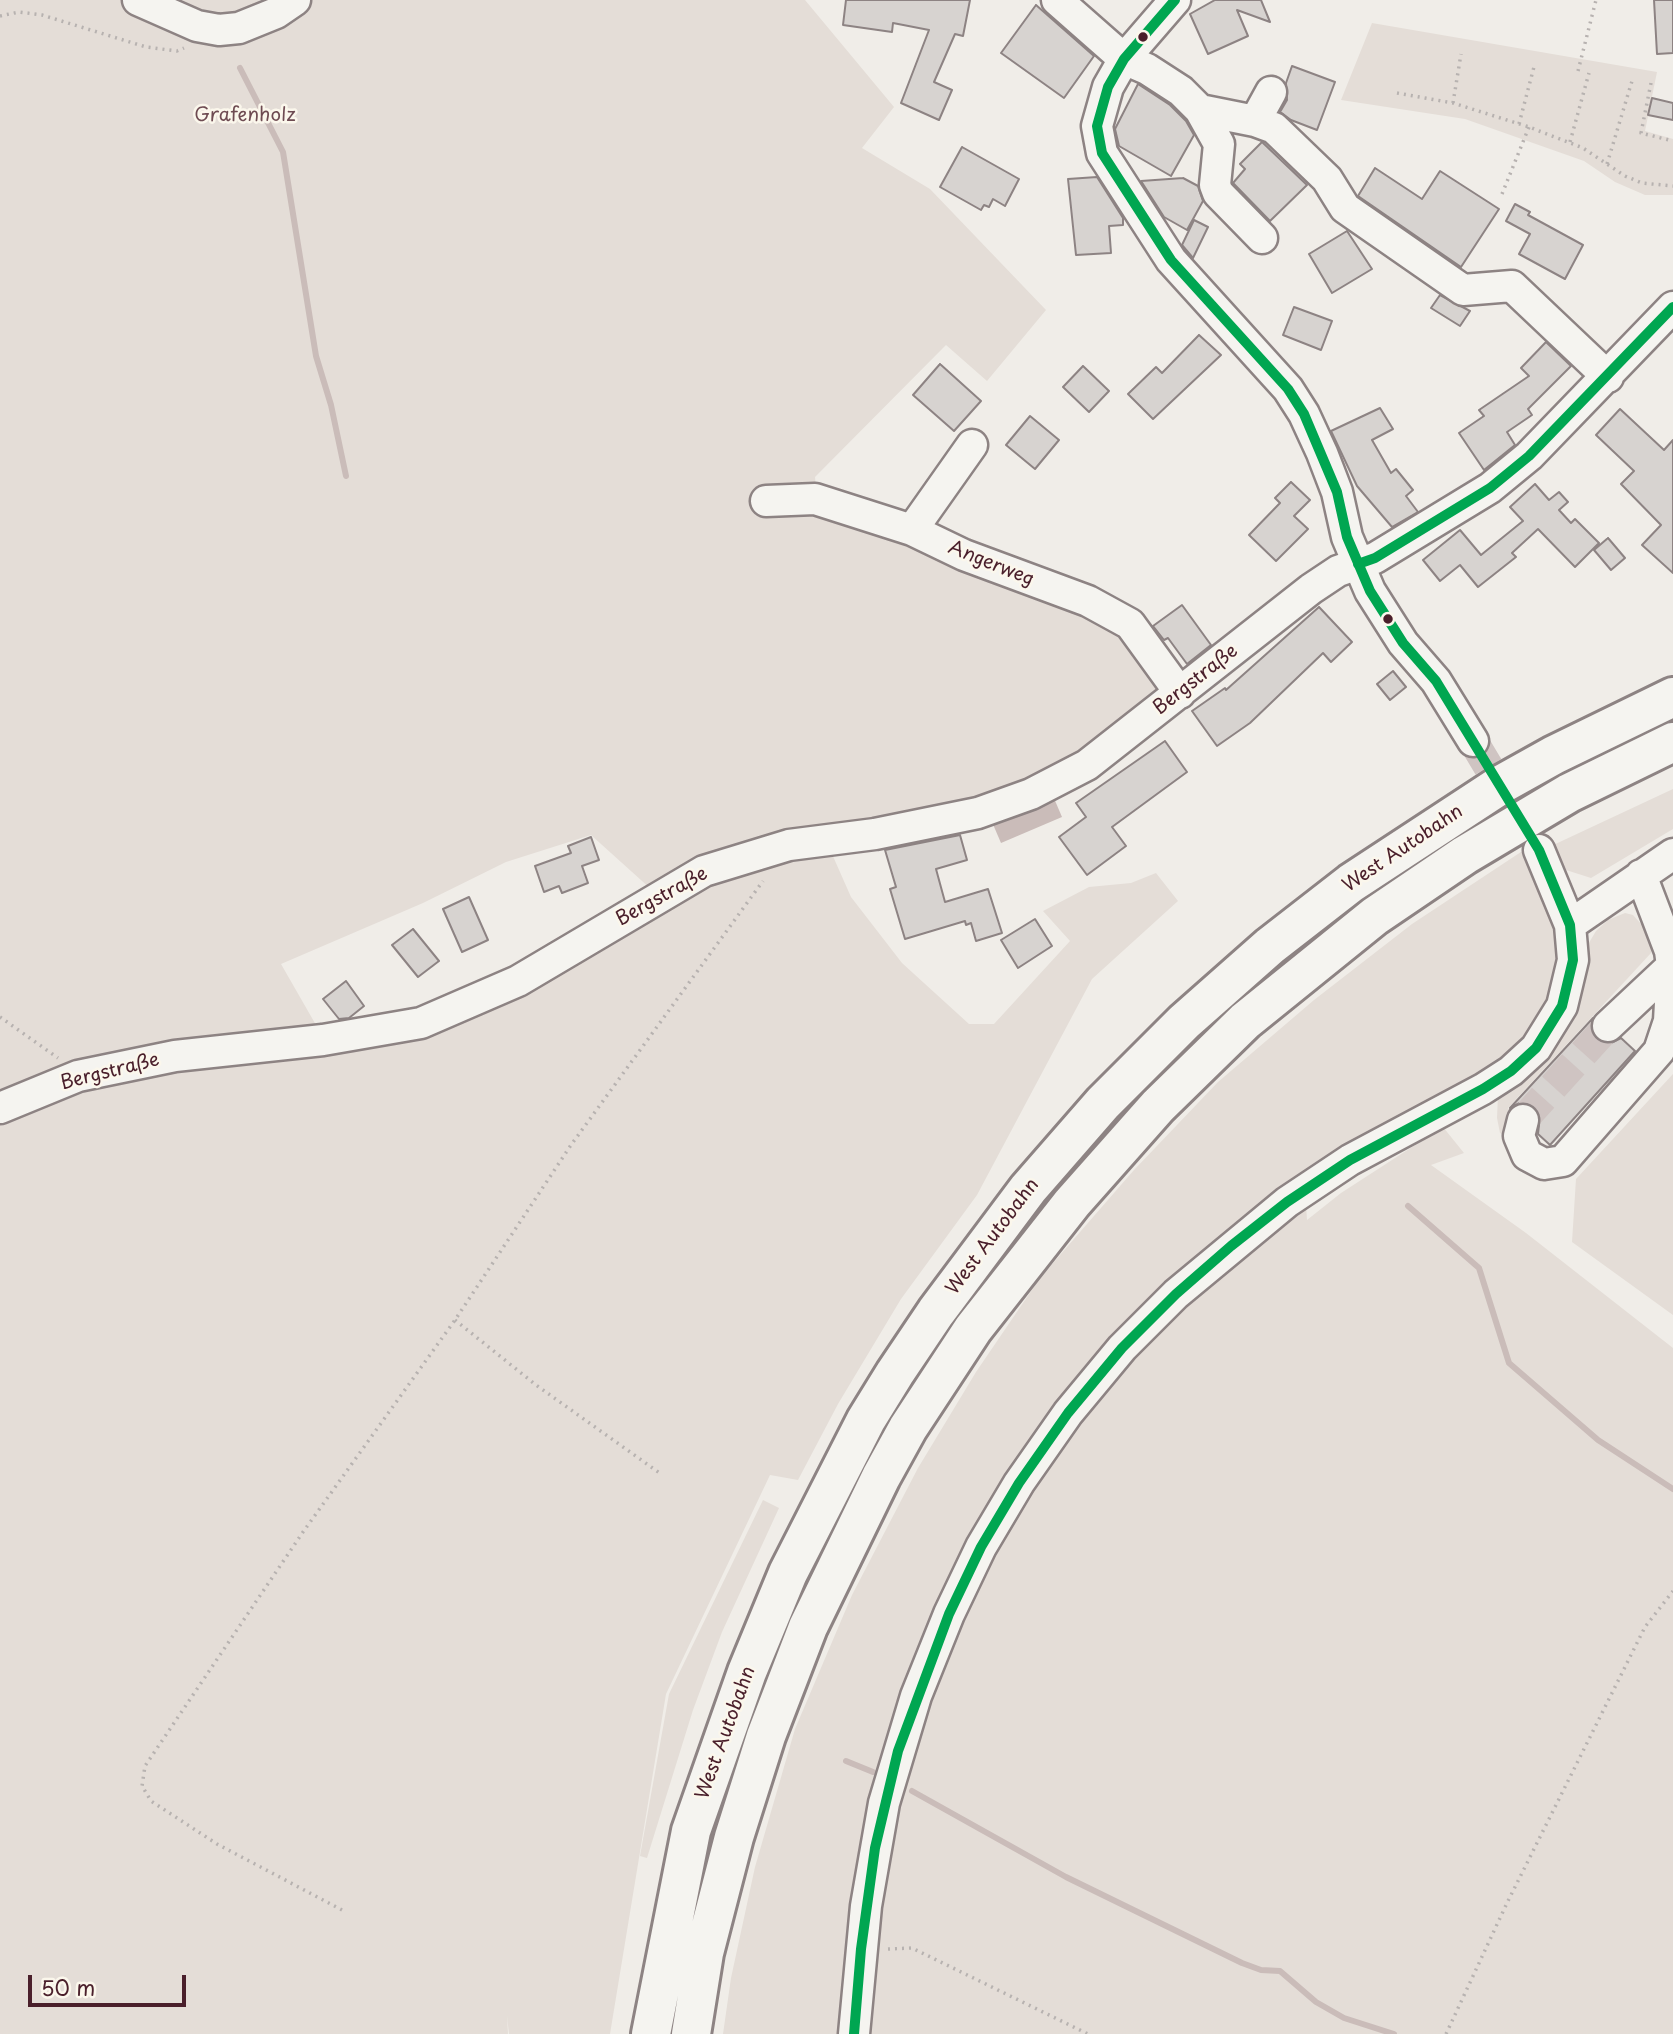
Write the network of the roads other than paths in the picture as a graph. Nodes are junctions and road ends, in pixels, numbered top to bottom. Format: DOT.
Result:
graph roads {
  1 [pos="138,0"];
  2 [pos="295,0"];
  3 [pos="1057,0"];
  4 [pos="1175,0"];
  5 [pos="1124,59"];
  6 [pos="1272,92"];
  7 [pos="1200,110"];
  8 [pos="1255,121"];
  9 [pos="1262,238"];
  10 [pos="1673,307"];
  11 [pos="1608,377"];
  12 [pos="972,445"];
  13 [pos="766,501"];
  14 [pos="912,530"];
  15 [pos="1358,564"];
  16 [pos="1180,693"];
  17 [pos="1673,697"];
  18 [pos="1472,741"];
  19 [pos="1673,742"];
  20 [pos="1539,850"];
  21 [pos="1673,854"];
  22 [pos="1642,875"];
  23 [pos="1570,925"];
  24 [pos="1672,966"];
  25 [pos="1608,1026"];
  26 [pos="0,1108"];
  27 [pos="1523,1120"];
  28 [pos="651,2034"];
  29 [pos="691,2034"];
  30 [pos="854,2034"];
  1 -- 2 [label="street"];
  3 -- 5 [label="street"];
  4 -- 5 [label="street"];
  5 -- 7 [label="street"];
  5 -- 15 [label="street"];
  6 -- 8 [label="street"];
  7 -- 8 [label="street"];
  7 -- 9 [label="street"];
  8 -- 11 [label="street"];
  10 -- 11 [label="street, Bergstraße"];
  11 -- 15 [label="street, Bergstraße"];
  12 -- 14 [label="street"];
  13 -- 14 [label="street, Angerweg"];
  14 -- 16 [label="street, Angerweg"];
  15 -- 16 [label="street, Bergstraße"];
  15 -- 18 [label="street"];
  16 -- 26 [label="street, Bergstraße"];
  17 -- 28 [label="highway, West Autobahn"];
  19 -- 29 [label="highway, West Autobahn"];
  20 -- 23 [label="street"];
  21 -- 22 [label="street"];
  22 -- 23 [label="street"];
  22 -- 24 [label="street"];
  23 -- 30 [label="street"];
  24 -- 25 [label="street"];
  24 -- 27 [label="street"];
}
